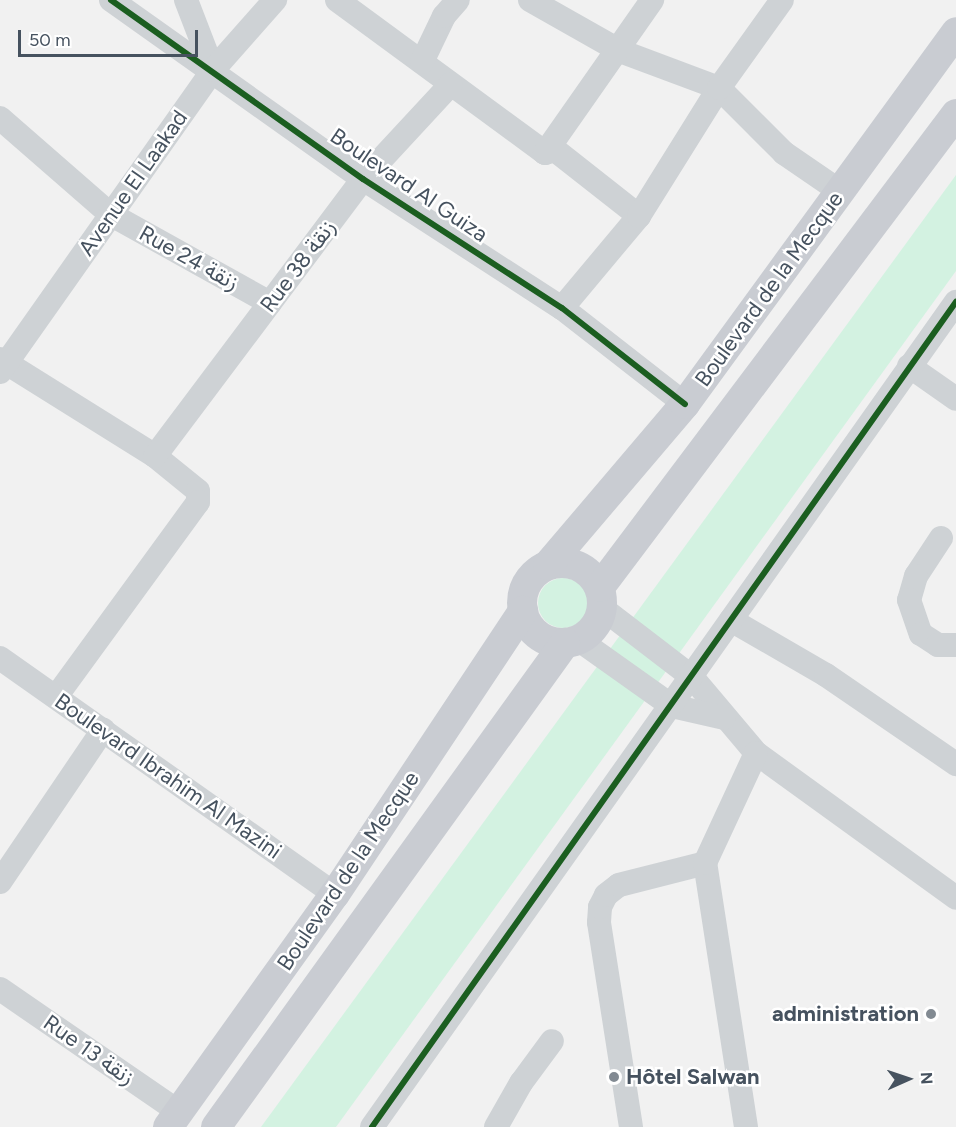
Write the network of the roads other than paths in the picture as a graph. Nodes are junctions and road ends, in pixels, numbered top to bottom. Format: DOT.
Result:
graph roads {
  1 [pos="111,0"];
  2 [pos="186,0"];
  3 [pos="275,0"];
  4 [pos="337,0"];
  5 [pos="458,0"];
  6 [pos="530,0"];
  7 [pos="652,0"];
  8 [pos="779,1"];
  9 [pos="956,32"];
  10 [pos="620,51"];
  11 [pos="422,62"];
  12 [pos="213,70"];
  13 [pos="451,84"];
  14 [pos="718,88"];
  15 [pos="0,118"];
  16 [pos="951,131"];
  17 [pos="545,153"];
  18 [pos="363,179"];
  19 [pos="841,192"];
  20 [pos="110,214"];
  21 [pos="639,216"];
  22 [pos="956,302"];
  23 [pos="270,303"];
  24 [pos="562,308"];
  25 [pos="2,364"];
  26 [pos="909,366"];
  27 [pos="956,399"];
  28 [pos="685,404"];
  29 [pos="155,456"];
  30 [pos="941,538"];
  31 [pos="548,565"];
  32 [pos="601,598"];
  33 [pos="523,610"];
  34 [pos="731,620"];
  35 [pos="572,642"];
  36 [pos="956,645"];
  37 [pos="0,658"];
  38 [pos="692,677"];
  39 [pos="56,697"];
  40 [pos="672,706"];
  41 [pos="724,718"];
  42 [pos="104,730"];
  43 [pos="756,753"];
  44 [pos="956,764"];
  45 [pos="705,863"];
  46 [pos="0,882"];
  47 [pos="335,894"];
  48 [pos="956,898"];
  49 [pos="0,989"];
  50 [pos="552,1041"];
  51 [pos="173,1120"];
  52 [pos="224,1124"];
  53 [pos="372,1127"];
  54 [pos="496,1127"];
  55 [pos="631,1127"];
  56 [pos="746,1127"];
  1 -- 12 [label="street, Boulevard Al Guiza"];
  2 -- 12 [label="street"];
  3 -- 12 [label="street, Avenue El Laakad"];
  4 -- 11 [label="street"];
  5 -- 11 [label="street"];
  6 -- 10 [label="street"];
  7 -- 10 [label="street"];
  8 -- 14 [label="street"];
  9 -- 19 [label="main road, Boulevard de la Mecque"];
  10 -- 14 [label="street"];
  10 -- 17 [label="street"];
  11 -- 13 [label="street"];
  12 -- 18 [label="street, Boulevard Al Guiza"];
  12 -- 20 [label="street, Avenue El Laakad"];
  13 -- 17 [label="street"];
  13 -- 18 [label="street, Rue 38 زنقة"];
  14 -- 19 [label="street"];
  14 -- 21 [label="street"];
  15 -- 20 [label="street, Rue 24 زنقة"];
  16 -- 32 [label="main road, Boulevard de la Mecque"];
  17 -- 21 [label="street"];
  18 -- 23 [label="street, Rue 38 زنقة"];
  18 -- 24 [label="street, Boulevard Al Guiza"];
  19 -- 28 [label="main road, Boulevard de la Mecque"];
  20 -- 23 [label="street, Rue 24 زنقة"];
  20 -- 25 [label="street, Avenue El Laakad"];
  21 -- 24 [label="street"];
  22 -- 26 [label="street"];
  23 -- 29 [label="street, Rue 38 زنقة"];
  24 -- 28 [label="street, Boulevard Al Guiza"];
  25 -- 29 [label="street"];
  26 -- 27 [label="street"];
  26 -- 34 [label="street"];
  28 -- 31 [label="main road, Boulevard de la Mecque"];
  29 -- 39 [label="street"];
  30 -- 36 [label="street"];
  31 -- 32 [label="main road"];
  31 -- 33 [label="main road"];
  32 -- 35 [label="main road"];
  32 -- 38 [label="street"];
  33 -- 35 [label="main road"];
  33 -- 47 [label="main road, Boulevard de la Mecque"];
  34 -- 38 [label="street"];
  34 -- 44 [label="street"];
  35 -- 40 [label="street"];
  35 -- 52 [label="main road, Boulevard de la Mecque"];
  37 -- 39 [label="street, Boulevard Ibrahim Al Mazini"];
  38 -- 40 [label="street"];
  38 -- 41 [label="street"];
  39 -- 42 [label="street, Boulevard Ibrahim Al Mazini"];
  40 -- 41 [label="street"];
  40 -- 53 [label="street"];
  41 -- 43 [label="street"];
  42 -- 46 [label="street"];
  42 -- 47 [label="street, Boulevard Ibrahim Al Mazini"];
  43 -- 45 [label="street"];
  43 -- 48 [label="street"];
  45 -- 55 [label="street"];
  45 -- 56 [label="street"];
  47 -- 51 [label="main road, Boulevard de la Mecque"];
  49 -- 51 [label="street, Rue 13 زنقة"];
  50 -- 54 [label="street"];
}
